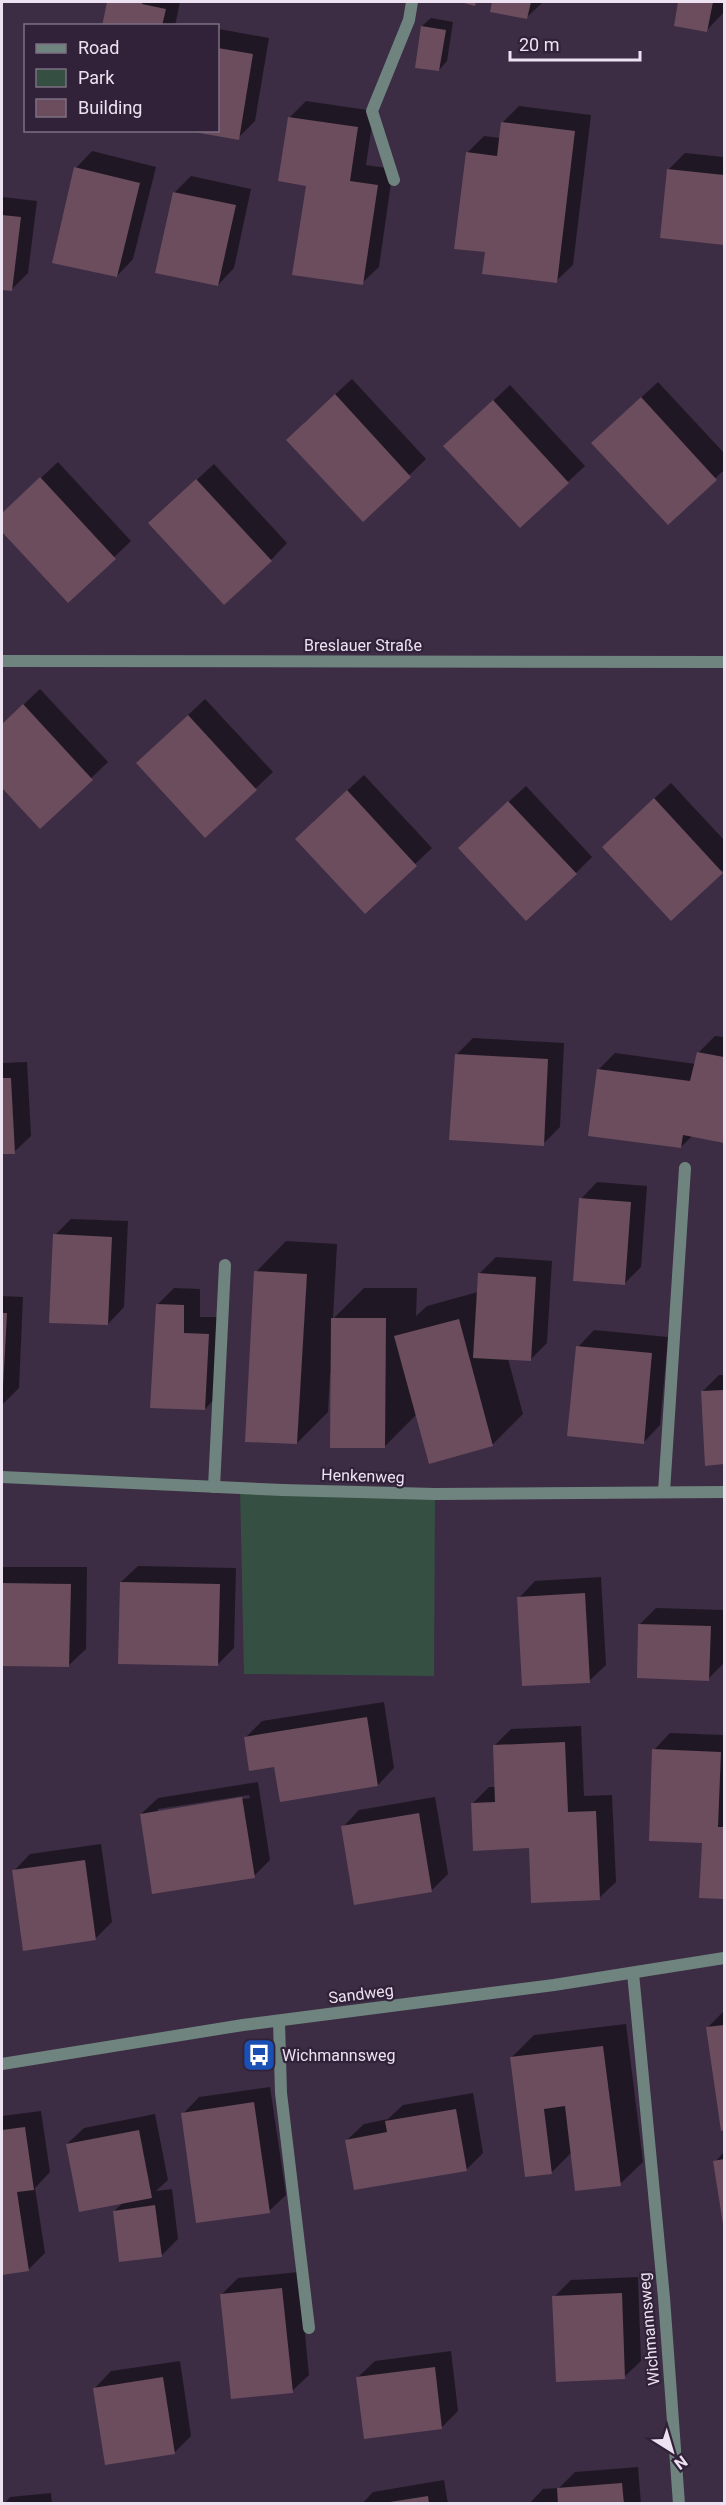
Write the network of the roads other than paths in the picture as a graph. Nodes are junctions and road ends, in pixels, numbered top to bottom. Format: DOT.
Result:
graph roads {
  1 [pos="412,2"];
  2 [pos="394,180"];
  3 [pos="2,661"];
  4 [pos="724,662"];
  5 [pos="685,1168"];
  6 [pos="225,1265"];
  7 [pos="2,1477"];
  8 [pos="214,1487"];
  9 [pos="663,1492"];
  10 [pos="724,1492"];
  11 [pos="724,1958"];
  12 [pos="633,1972"];
  13 [pos="279,2021"];
  14 [pos="2,2064"];
  15 [pos="309,2328"];
  16 [pos="680,2504"];
  1 -- 2 [label="street"];
  3 -- 4 [label="street, Breslauer Straße"];
  5 -- 9 [label="street"];
  6 -- 8 [label="street"];
  7 -- 8 [label="street, Henkenweg"];
  8 -- 9 [label="street, Henkenweg"];
  9 -- 10 [label="street, Henkenweg"];
  11 -- 12 [label="street, Sandweg"];
  12 -- 13 [label="street, Sandweg"];
  12 -- 16 [label="street, Wichmannsweg"];
  13 -- 14 [label="street, Sandweg"];
  13 -- 15 [label="street"];
}
